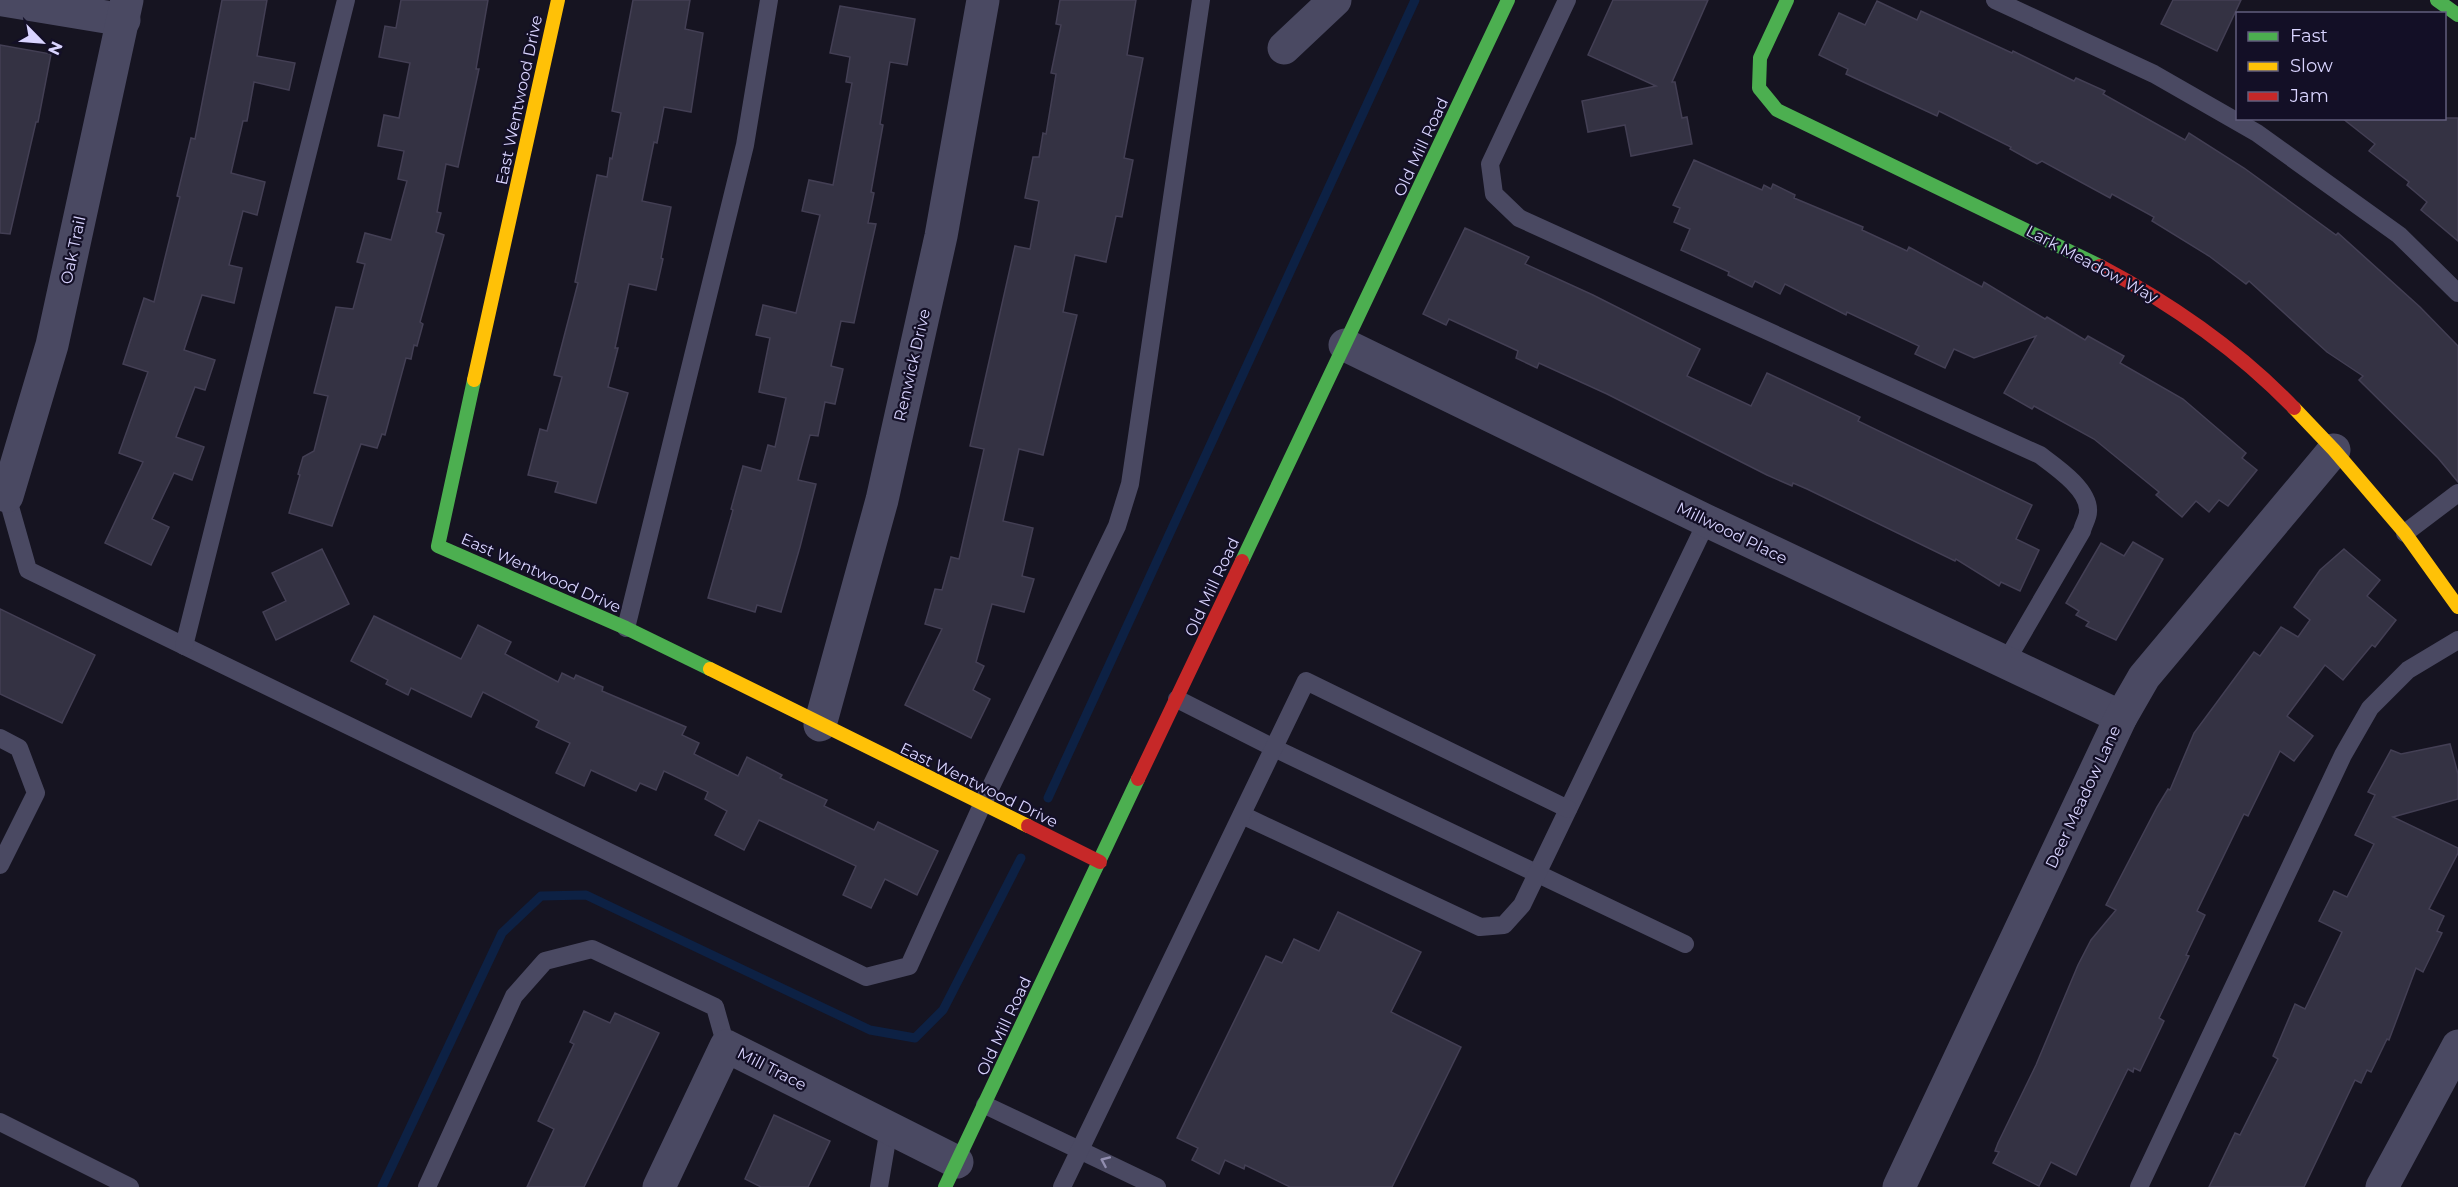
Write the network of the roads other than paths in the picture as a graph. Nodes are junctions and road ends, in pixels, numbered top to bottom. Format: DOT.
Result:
graph roads {
  1 [pos="3,0"];
  2 [pos="346,0"];
  3 [pos="558,0"];
  4 [pos="769,0"];
  5 [pos="983,0"];
  6 [pos="1200,0"];
  7 [pos="1335,0"];
  8 [pos="1508,0"];
  9 [pos="1567,0"];
  10 [pos="1787,0"];
  11 [pos="1995,0"];
  12 [pos="2437,0"];
  13 [pos="125,10"];
  14 [pos="2458,15"];
  15 [pos="1284,48"];
  16 [pos="2458,293"];
  17 [pos="1346,345"];
  18 [pos="2334,450"];
  19 [pos="2458,493"];
  20 [pos="3,497"];
  21 [pos="1707,521"];
  22 [pos="2406,533"];
  23 [pos="2458,608"];
  24 [pos="626,628"];
  25 [pos="2458,640"];
  26 [pos="184,646"];
  27 [pos="2005,663"];
  28 [pos="1177,699"];
  29 [pos="2121,717"];
  30 [pos="820,725"];
  31 [pos="0,738"];
  32 [pos="1274,748"];
  33 [pos="982,805"];
  34 [pos="1568,809"];
  35 [pos="1242,814"];
  36 [pos="1100,862"];
  37 [pos="0,865"];
  38 [pos="1536,873"];
  39 [pos="1685,944"];
  40 [pos="726,1046"];
  41 [pos="2458,1046"];
  42 [pos="985,1105"];
  43 [pos="0,1122"];
  44 [pos="889,1128"];
  45 [pos="1080,1150"];
  46 [pos="951,1175"];
  47 [pos="1911,1183"];
  48 [pos="130,1187"];
  49 [pos="427,1187"];
  50 [pos="659,1187"];
  51 [pos="879,1187"];
  52 [pos="1062,1187"];
  53 [pos="1157,1187"];
  54 [pos="2139,1187"];
  55 [pos="2382,1187"];
  1 -- 13 [label="street"];
  2 -- 26 [label="lane"];
  3 -- 24 [label="street, East Wentwood Drive"];
  4 -- 24 [label="lane"];
  5 -- 30 [label="street, Renwick Drive"];
  6 -- 33 [label="lane"];
  7 -- 15 [label="street"];
  8 -- 17 [label="street, Old Mill Road"];
  9 -- 27 [label="lane"];
  10 -- 18 [label="street, Lark Meadow Way"];
  11 -- 16 [label="lane"];
  12 -- 14 [label="street"];
  13 -- 20 [label="street, Oak Trail"];
  17 -- 21 [label="street, Millwood Place"];
  17 -- 28 [label="street, Old Mill Road"];
  18 -- 22 [label="street, Lark Meadow Way"];
  18 -- 29 [label="street, Deer Meadow Lane"];
  19 -- 22 [label="lane"];
  20 -- 26 [label="lane"];
  21 -- 27 [label="street, Millwood Place"];
  21 -- 34 [label="lane"];
  22 -- 23 [label="street, Lark Meadow Way"];
  24 -- 30 [label="street, East Wentwood Drive"];
  25 -- 54 [label="lane"];
  26 -- 33 [label="lane"];
  27 -- 29 [label="street, Millwood Place"];
  28 -- 32 [label="lane"];
  28 -- 36 [label="street, Old Mill Road"];
  29 -- 47 [label="street, Deer Meadow Lane"];
  30 -- 33 [label="street, East Wentwood Drive"];
  31 -- 37 [label="lane"];
  32 -- 34 [label="lane"];
  32 -- 35 [label="lane"];
  32 -- 38 [label="lane"];
  33 -- 36 [label="street, East Wentwood Drive"];
  34 -- 38 [label="lane"];
  35 -- 38 [label="lane"];
  35 -- 45 [label="lane"];
  36 -- 42 [label="street, Old Mill Road"];
  38 -- 39 [label="lane"];
  40 -- 44 [label="street, Mill Trace"];
  40 -- 49 [label="lane"];
  40 -- 50 [label="street, Mill Trace"];
  41 -- 55 [label="street"];
  42 -- 45 [label="lane"];
  42 -- 46 [label="street, Old Mill Road"];
  43 -- 48 [label="lane"];
  44 -- 46 [label="street, Mill Trace"];
  44 -- 51 [label="lane"];
  45 -- 52 [label="lane"];
  53 -- 45 [label="lane, one-way"];
}
